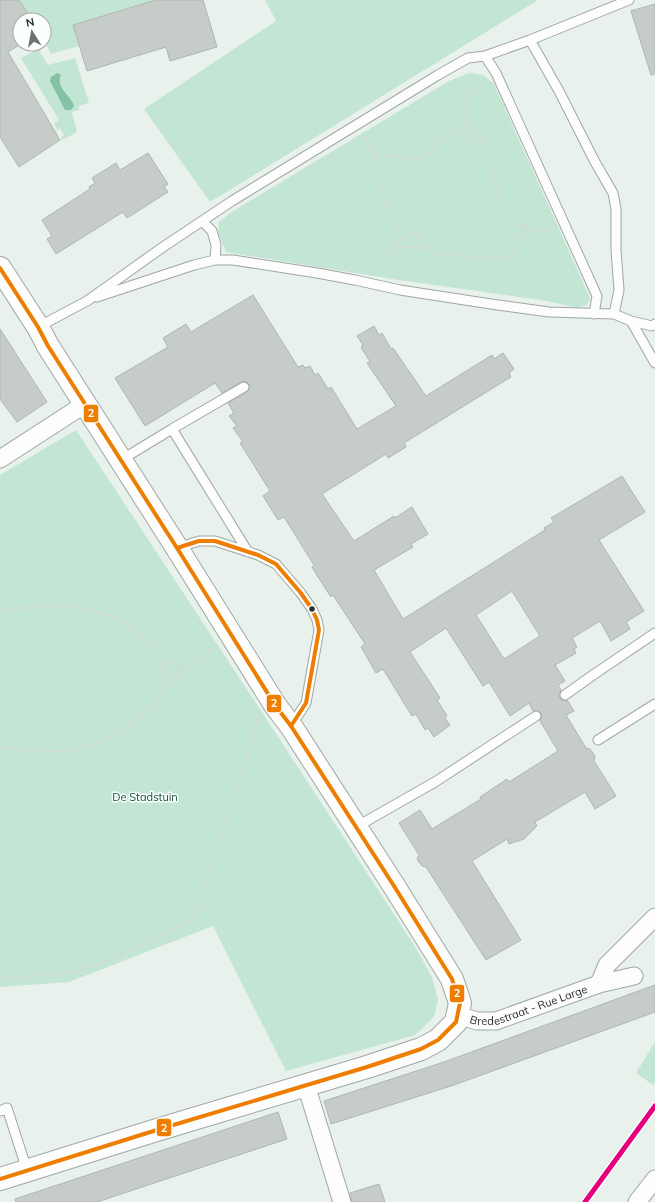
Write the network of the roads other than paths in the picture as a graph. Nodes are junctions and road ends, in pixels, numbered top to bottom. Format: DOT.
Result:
graph roads {
  1 [pos="629,0"];
  2 [pos="530,40"];
  3 [pos="485,56"];
  4 [pos="202,221"];
  5 [pos="215,260"];
  6 [pos="0,268"];
  7 [pos="87,301"];
  8 [pos="590,314"];
  9 [pos="614,314"];
  10 [pos="631,321"];
  11 [pos="655,324"];
  12 [pos="38,327"];
  13 [pos="655,363"];
  14 [pos="244,387"];
  15 [pos="85,404"];
  16 [pos="172,429"];
  17 [pos="0,459"];
  18 [pos="121,460"];
  19 [pos="177,548"];
  20 [pos="248,552"];
  21 [pos="655,633"];
  22 [pos="565,695"];
  23 [pos="655,704"];
  24 [pos="536,716"];
  25 [pos="291,726"];
  26 [pos="598,740"];
  27 [pos="356,827"];
  28 [pos="655,917"];
  29 [pos="634,976"];
  30 [pos="599,984"];
  31 [pos="457,1015"];
  32 [pos="306,1085"];
  33 [pos="0,1111"];
  34 [pos="27,1170"];
  35 [pos="0,1179"];
  36 [pos="655,1179"];
  37 [pos="342,1202"];
  38 [pos="637,1202"];
  1 -- 2 [label="lane"];
  2 -- 3 [label="lane"];
  2 -- 9 [label="lane"];
  3 -- 4 [label="lane"];
  3 -- 8 [label="lane"];
  4 -- 5 [label="lane"];
  4 -- 7 [label="lane"];
  5 -- 7 [label="lane"];
  5 -- 8 [label="lane"];
  6 -- 12 [label="street"];
  7 -- 12 [label="lane"];
  8 -- 9 [label="lane"];
  9 -- 10 [label="lane"];
  10 -- 11 [label="lane"];
  10 -- 13 [label="lane"];
  12 -- 15 [label="street"];
  14 -- 16 [label="lane"];
  15 -- 17 [label="street"];
  15 -- 18 [label="street"];
  16 -- 18 [label="lane"];
  16 -- 20 [label="lane"];
  18 -- 19 [label="street"];
  19 -- 20 [label="lane"];
  19 -- 25 [label="street"];
  20 -- 25 [label="lane"];
  21 -- 22 [label="lane"];
  23 -- 26 [label="lane"];
  24 -- 27 [label="lane"];
  25 -- 27 [label="street"];
  27 -- 31 [label="street"];
  28 -- 30 [label="street, Bredestraat - Rue Large"];
  29 -- 30 [label="street, Bredestraat - Rue Large"];
  30 -- 31 [label="street, Bredestraat - Rue Large"];
  31 -- 32 [label="street"];
  32 -- 34 [label="street"];
  32 -- 37 [label="street"];
  33 -- 34 [label="lane"];
  34 -- 35 [label="street"];
  36 -- 38 [label="street"];
}
